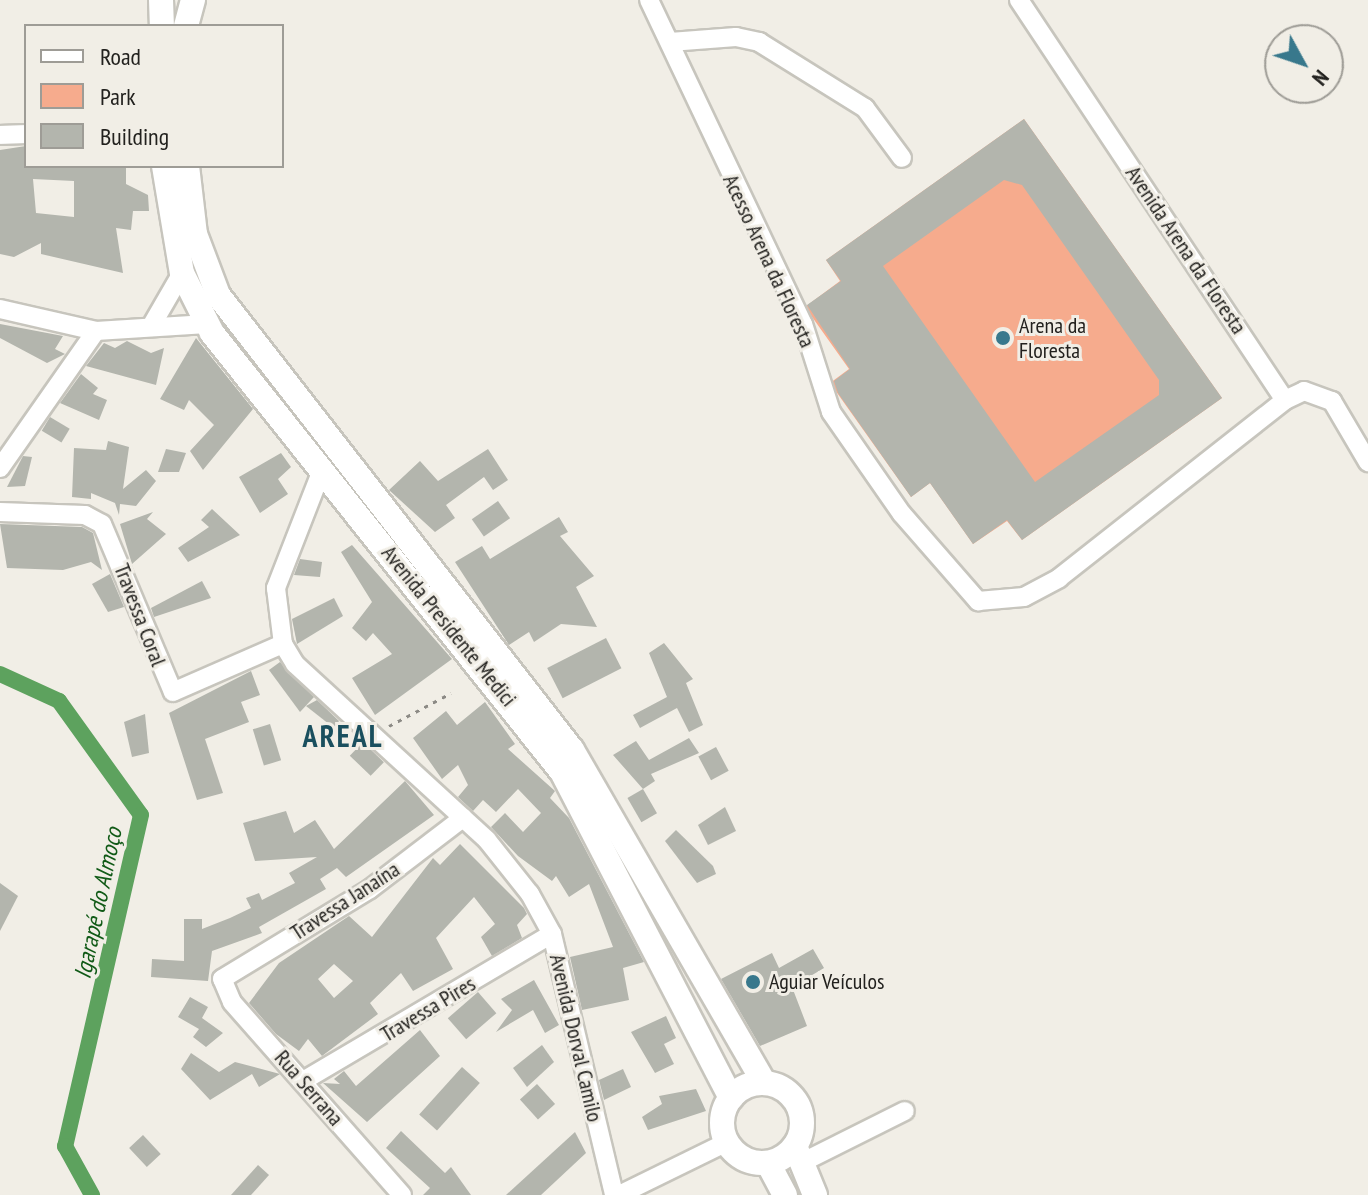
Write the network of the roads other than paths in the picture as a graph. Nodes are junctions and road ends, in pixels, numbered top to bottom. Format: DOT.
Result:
graph roads {
  1 [pos="161,0"];
  2 [pos="193,0"];
  3 [pos="649,0"];
  4 [pos="1019,0"];
  5 [pos="162,24"];
  6 [pos="187,24"];
  7 [pos="670,42"];
  8 [pos="24,134"];
  9 [pos="0,135"];
  10 [pos="902,158"];
  11 [pos="164,168"];
  12 [pos="187,168"];
  13 [pos="182,273"];
  14 [pos="0,309"];
  15 [pos="153,323"];
  16 [pos="207,324"];
  17 [pos="96,331"];
  18 [pos="1285,400"];
  19 [pos="1368,462"];
  20 [pos="0,468"];
  21 [pos="322,470"];
  22 [pos="0,512"];
  23 [pos="283,644"];
  24 [pos="463,818"];
  25 [pos="552,934"];
  26 [pos="222,979"];
  27 [pos="303,1081"];
  28 [pos="764,1083"];
  29 [pos="731,1098"];
  30 [pos="905,1111"];
  31 [pos="727,1142"];
  32 [pos="798,1154"];
  33 [pos="768,1163"];
  34 [pos="402,1195"];
  35 [pos="616,1195"];
  36 [pos="785,1195"];
  37 [pos="815,1195"];
  1 -- 5 [label="main road"];
  2 -- 6 [label="main road"];
  3 -- 7 [label="street, Acesso Arena da Floresta"];
  4 -- 18 [label="street, Avenida Arena da Floresta"];
  7 -- 10 [label="street"];
  7 -- 18 [label="street, Acesso Arena da Floresta"];
  8 -- 9 [label="street"];
  11 -- 13 [label="main road, Avenida Presidente Medici"];
  12 -- 28 [label="main road, Avenida Presidente Medici"];
  13 -- 15 [label="street"];
  13 -- 16 [label="main road, Avenida Presidente Medici"];
  14 -- 17 [label="street"];
  15 -- 16 [label="street"];
  15 -- 17 [label="street"];
  16 -- 21 [label="main road, Avenida Presidente Medici"];
  17 -- 20 [label="street"];
  18 -- 19 [label="street"];
  21 -- 23 [label="street"];
  21 -- 29 [label="main road, Avenida Presidente Medici"];
  22 -- 23 [label="street, Travessa Coral"];
  23 -- 24 [label="street, Avenida Dorval Camilo"];
  24 -- 25 [label="street, Avenida Dorval Camilo"];
  24 -- 26 [label="street, Travessa Janaína"];
  25 -- 27 [label="street, Travessa Pires"];
  25 -- 35 [label="street, Avenida Dorval Camilo"];
  26 -- 27 [label="street, Rua Serrana"];
  27 -- 34 [label="street, Rua Serrana"];
  28 -- 29 [label="main road"];
  28 -- 32 [label="main road"];
  29 -- 31 [label="main road"];
  30 -- 32 [label="street"];
  31 -- 33 [label="main road"];
  31 -- 35 [label="street"];
  32 -- 33 [label="main road"];
  32 -- 37 [label="main road"];
  33 -- 36 [label="main road"];
}
